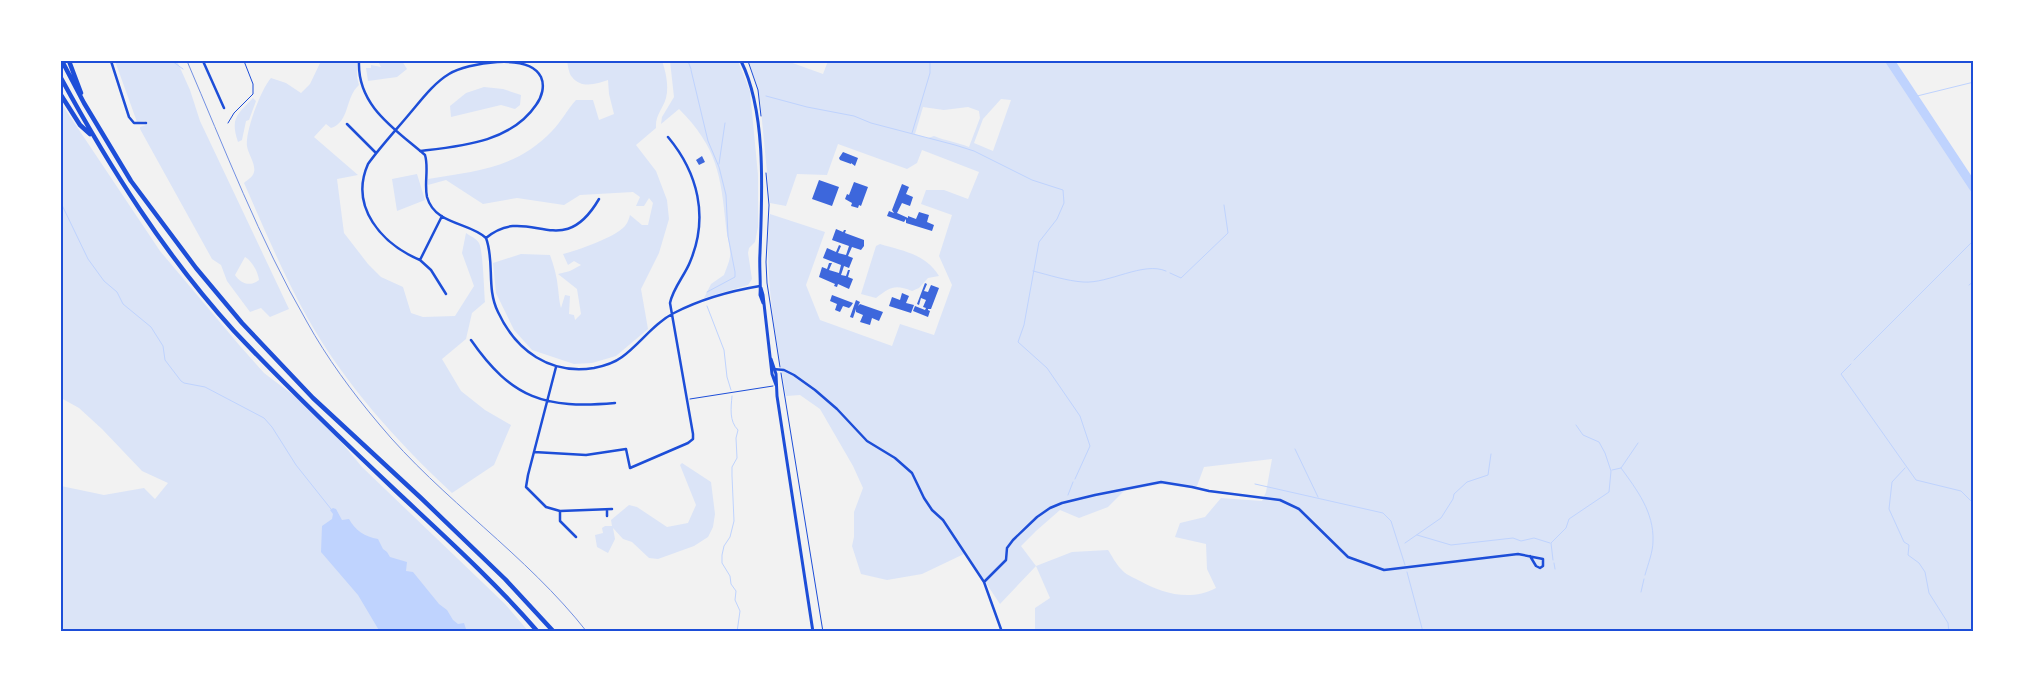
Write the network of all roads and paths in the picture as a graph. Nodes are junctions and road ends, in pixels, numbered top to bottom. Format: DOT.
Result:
graph roads {
  1 [pos="62,61"];
  2 [pos="69,61"];
  3 [pos="111,61"];
  4 [pos="203,61"];
  5 [pos="244,61"];
  6 [pos="358,61"];
  7 [pos="741,61"];
  8 [pos="61,78"];
  9 [pos="61,95"];
  10 [pos="84,104"];
  11 [pos="224,108"];
  12 [pos="146,123"];
  13 [pos="228,123"];
  14 [pos="347,124"];
  15 [pos="396,130"];
  16 [pos="93,136"];
  17 [pos="668,137"];
  18 [pos="420,151"];
  19 [pos="376,153"];
  20 [pos="600,200"];
  21 [pos="769,208"];
  22 [pos="442,216"];
  23 [pos="486,238"];
  24 [pos="420,260"];
  25 [pos="760,286"];
  26 [pos="446,294"];
  27 [pos="672,314"];
  28 [pos="471,340"];
  29 [pos="556,367"];
  30 [pos="773,369"];
  31 [pos="780,370"];
  32 [pos="776,385"];
  33 [pos="687,399"];
  34 [pos="547,402"];
  35 [pos="614,403"];
  36 [pos="534,452"];
  37 [pos="612,509"];
  38 [pos="607,510"];
  39 [pos="560,511"];
  40 [pos="607,516"];
  41 [pos="576,537"];
  42 [pos="1530,556"];
  43 [pos="984,582"];
  44 [pos="538,632"];
  45 [pos="554,632"];
  46 [pos="813,632"];
  47 [pos="823,632"];
  48 [pos="1002,632"];
  1 -- 10 [label="highway"];
  2 -- 10 [label="highway"];
  3 -- 12 [label="street"];
  4 -- 11 [label="street"];
  5 -- 13 [label="path"];
  6 -- 15 [label="street"];
  7 -- 25 [label="main road"];
  8 -- 16 [label="highway"];
  9 -- 16 [label="highway"];
  10 -- 45 [label="highway"];
  14 -- 19 [label="street"];
  15 -- 18 [label="street"];
  15 -- 18 [label="street"];
  15 -- 19 [label="street"];
  16 -- 44 [label="highway"];
  17 -- 27 [label="street"];
  18 -- 22 [label="street"];
  19 -- 24 [label="street"];
  20 -- 23 [label="street"];
  21 -- 31 [label="path"];
  22 -- 23 [label="street"];
  22 -- 24 [label="street"];
  23 -- 29 [label="street"];
  24 -- 26 [label="street"];
  25 -- 27 [label="street"];
  25 -- 30 [label="main road"];
  27 -- 29 [label="street"];
  27 -- 33 [label="street"];
  28 -- 34 [label="street"];
  29 -- 34 [label="street"];
  30 -- 31 [label="street"];
  30 -- 32 [label="main road"];
  31 -- 43 [label="street"];
  31 -- 47 [label="path"];
  32 -- 33 [label="path"];
  32 -- 46 [label="main road"];
  33 -- 36 [label="street"];
  34 -- 35 [label="street"];
  34 -- 36 [label="street"];
  36 -- 39 [label="street"];
  37 -- 38 [label="street"];
  38 -- 39 [label="street"];
  38 -- 40 [label="street"];
  39 -- 41 [label="street"];
  42 -- 42 [label="street"];
  42 -- 43 [label="street"];
  43 -- 48 [label="street"];
}
